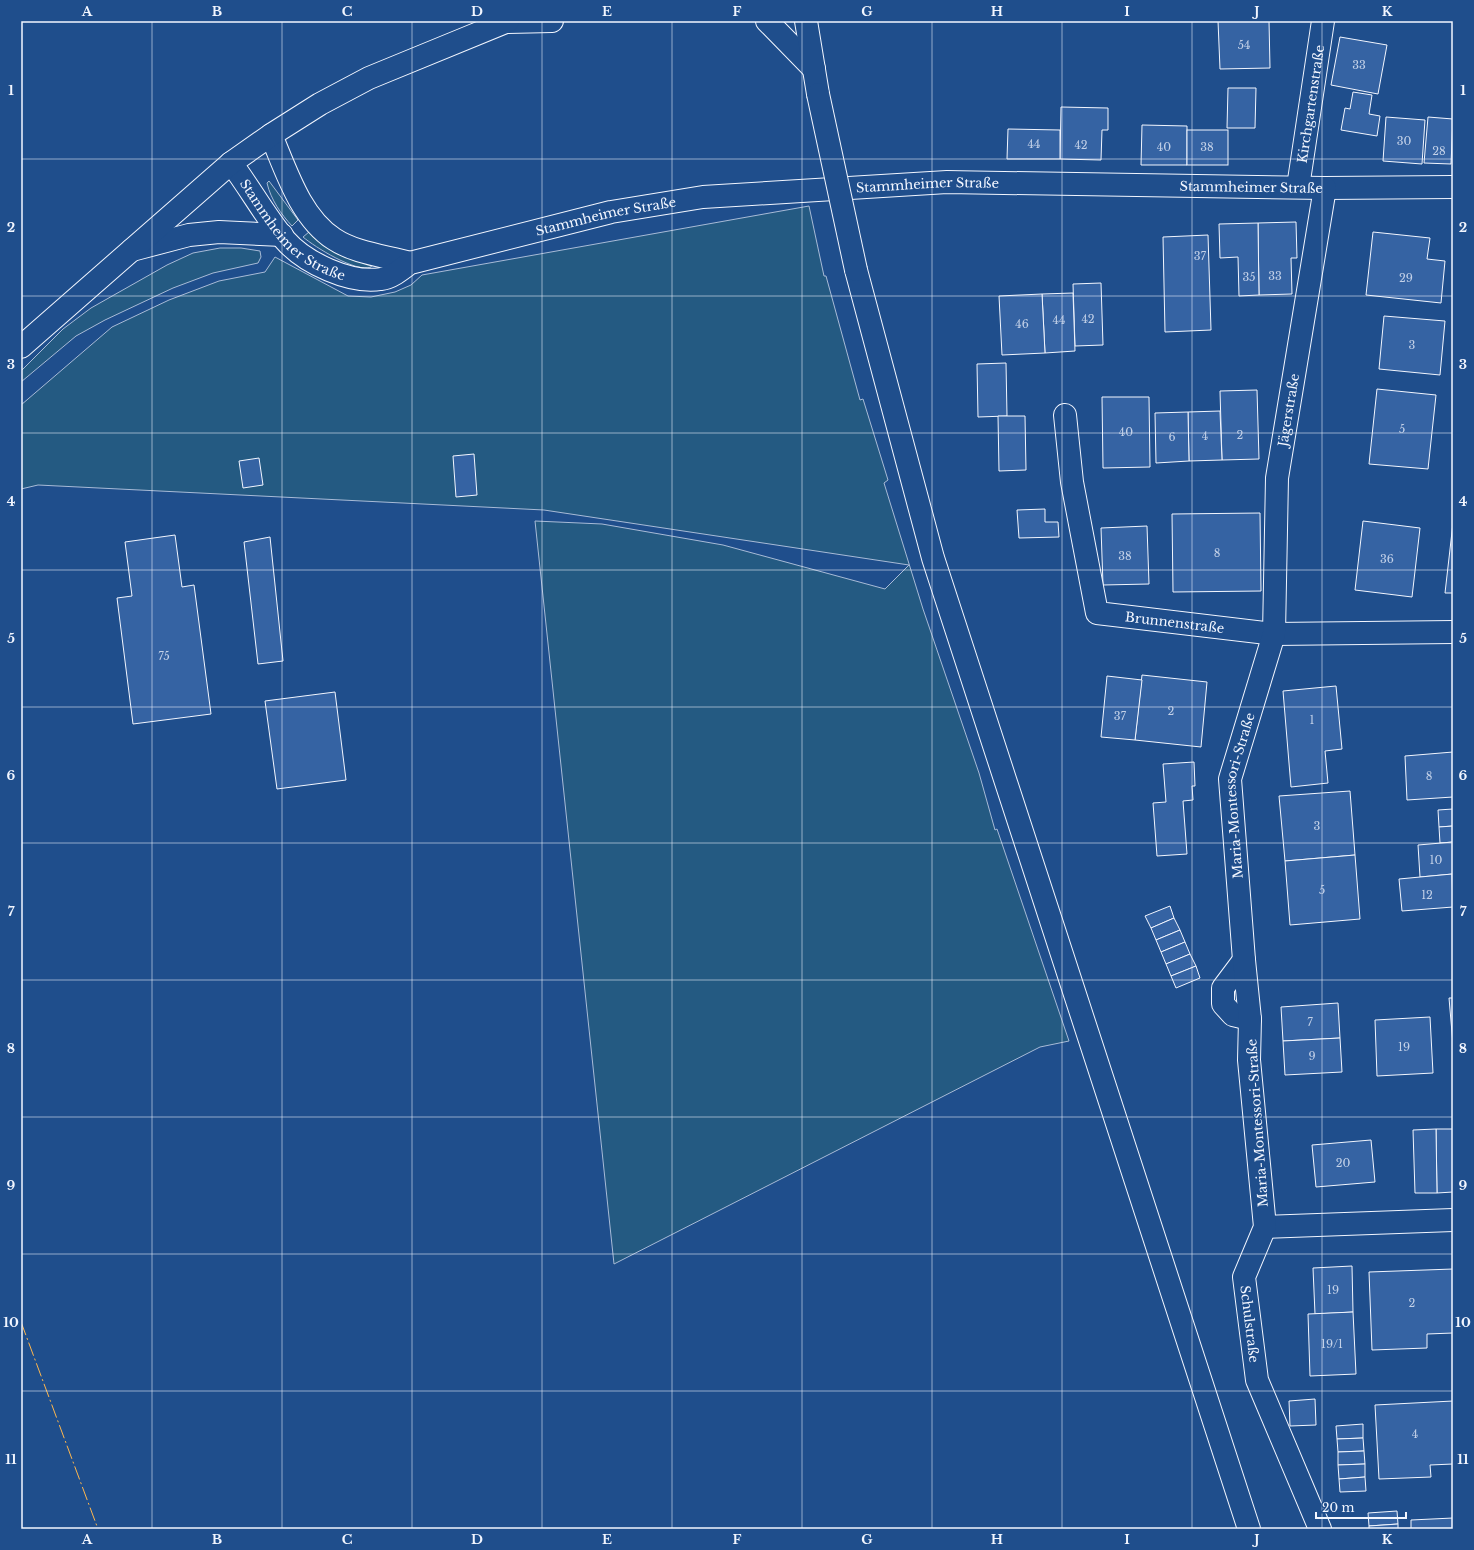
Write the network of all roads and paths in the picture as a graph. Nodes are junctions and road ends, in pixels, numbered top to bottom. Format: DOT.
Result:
graph roads {
  1 [pos="552,21"];
  2 [pos="767,21"];
  3 [pos="806,21"];
  4 [pos="1323,21"];
  5 [pos="507,22"];
  6 [pos="814,69"];
  7 [pos="271,135"];
  8 [pos="231,163"];
  9 [pos="1453,186"];
  10 [pos="1298,187"];
  11 [pos="1325,188"];
  12 [pos="282,235"];
  13 [pos="132,250"];
  14 [pos="410,263"];
  15 [pos="21,347"];
  16 [pos="1065,415"];
  17 [pos="1453,632"];
  18 [pos="1274,634"];
  19 [pos="1453,1220"];
  20 [pos="1265,1227"];
  21 [pos="1249,1529"];
  22 [pos="1320,1529"];
  1 -- 5 [label="street"];
  2 -- 6 [label="street"];
  3 -- 6 [label="street"];
  4 -- 10 [label="street, Kirchgartenstraße"];
  5 -- 7 [label="street"];
  6 -- 21 [label="street, bridge"];
  7 -- 8 [label="street"];
  7 -- 14 [label="street, Stammheimer Straße"];
  8 -- 12 [label="street, Stammheimer Straße"];
  8 -- 13 [label="street"];
  9 -- 11 [label="street, Stammheimer Straße"];
  10 -- 11 [label="street, Stammheimer Straße"];
  10 -- 14 [label="street, Stammheimer Straße"];
  11 -- 18 [label="street, Jägerstraße"];
  12 -- 13 [label="street"];
  12 -- 14 [label="street, Stammheimer Straße"];
  13 -- 15 [label="street"];
  16 -- 18 [label="street, Brunnenstraße"];
  17 -- 18 [label="street, Brunnenstraße"];
  18 -- 20 [label="street, Maria-Montessori-Straße"];
  19 -- 20 [label="street"];
  20 -- 22 [label="street, Schulstraße"];
}
